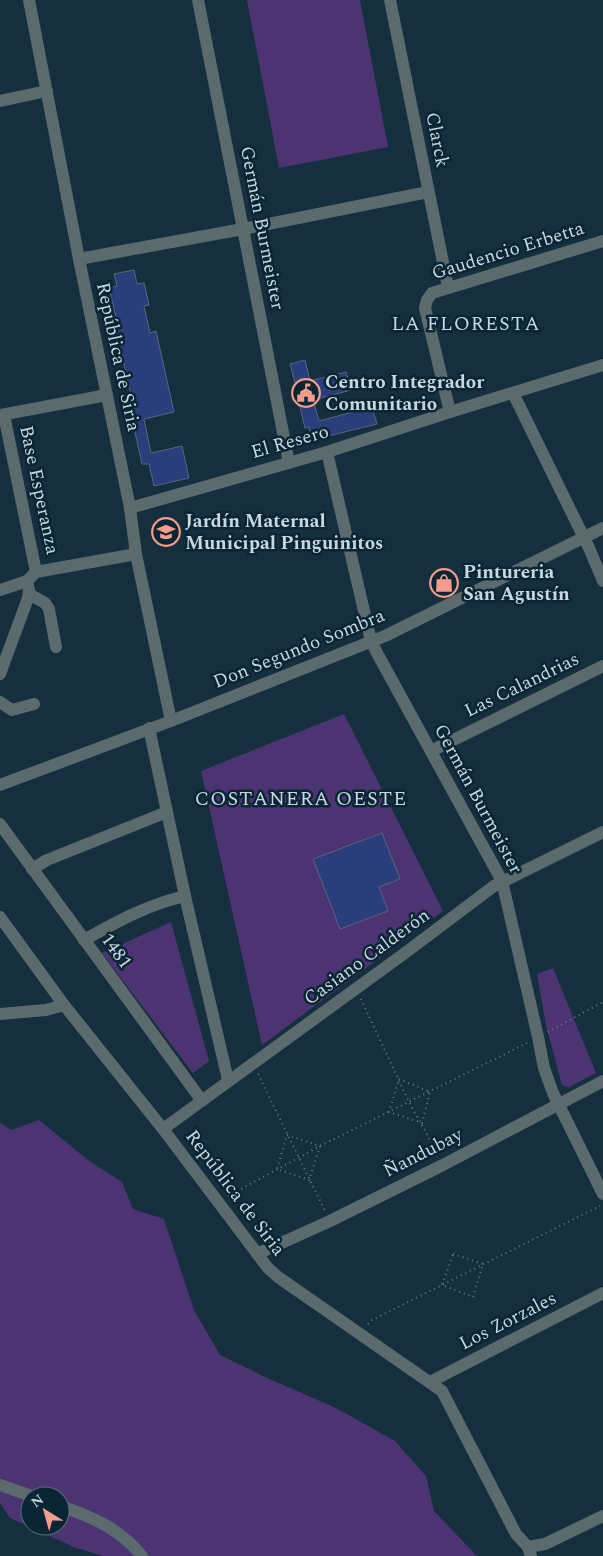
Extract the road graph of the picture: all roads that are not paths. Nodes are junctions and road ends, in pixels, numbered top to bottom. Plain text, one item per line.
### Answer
1 (29, 0) edge
2 (198, 0) edge
3 (390, 0) edge
4 (46, 91) junction
5 (0, 101) edge
6 (428, 192) junction
7 (244, 229) junction
8 (603, 241) edge
9 (78, 259) junction
10 (448, 287) junction
11 (603, 365) edge
12 (513, 393) junction
13 (107, 395) junction
14 (450, 412) junction
15 (2, 415) edge
16 (327, 452) junction
17 (289, 463) junction
18 (130, 508) junction
19 (603, 528) edge
20 (584, 538) junction
21 (136, 554) junction
22 (36, 572) junction
23 (603, 581) edge
24 (28, 588) junction
25 (0, 590) edge
26 (371, 641) junction
27 (56, 647) dead end
28 (603, 666) edge
29 (0, 674) edge
30 (0, 702) edge
31 (34, 704) dead end
32 (171, 721) junction
33 (149, 728) junction
34 (431, 751) junction
35 (0, 785) edge
36 (167, 812) junction
37 (0, 824) edge
38 (603, 832) edge
39 (32, 869) junction
40 (502, 881) junction
41 (185, 896) junction
42 (0, 917) edge
43 (84, 940) junction
44 (64, 1005) junction
45 (0, 1014) edge
46 (228, 1080) junction
47 (603, 1081) edge
48 (202, 1101) junction
49 (558, 1104) junction
50 (163, 1129) junction
51 (603, 1194) edge
52 (257, 1254) junction
53 (603, 1294) edge
54 (430, 1382) junction
55 (0, 1486) edge
56 (20, 1492) edge
57 (70, 1510) edge
58 (603, 1516) edge
59 (530, 1552) edge
60 (142, 1556) edge

1 - 4 street, República de Siria
2 - 7 street, Germán Burmeister
3 - 6 street, Clarck
4 - 5 street
4 - 9 street, República de Siria
6 - 7 street
6 - 10 street, Clarck
7 - 9 street
7 - 17 street, Germán Burmeister
8 - 10 street, Gaudencio Erbetta
9 - 13 street, República de Siria
10 - 14 street, Gaudencio Erbetta
11 - 12 street, El Resero
12 - 14 street, El Resero
12 - 20 street
13 - 15 street
13 - 18 street, República de Siria
14 - 16 street, El Resero
15 - 22 street, Base Esperanza
16 - 17 street, El Resero
16 - 26 street, Germán Burmeister
17 - 18 street, El Resero
18 - 21 street, República de Siria
19 - 20 street, Don Segundo Sombra
20 - 23 street
20 - 26 street, Don Segundo Sombra
21 - 22 street
21 - 32 street, República de Siria
22 - 24 street
24 - 25 street
24 - 27 street
24 - 29 street
26 - 32 street, Don Segundo Sombra
26 - 34 street, Germán Burmeister
28 - 34 street, Las Calandrias
30 - 31 street
32 - 33 street, Don Segundo Sombra
33 - 35 street, Don Segundo Sombra
33 - 36 street
34 - 40 street, Germán Burmeister
36 - 39 street
36 - 41 street
37 - 39 street, 1481
38 - 40 street, Casiano Calderón
39 - 43 street, 1481
40 - 46 street, Casiano Calderón
40 - 49 street, Germán Burmeister
41 - 43 street
41 - 46 street
42 - 44 street, República de Siria
43 - 48 street, 1481
44 - 45 street
44 - 50 street, República de Siria
46 - 48 street, Casiano Calderón
47 - 49 street, Ñandubay
48 - 50 street, Casiano Calderón
49 - 51 street, Germán Burmeister
49 - 52 street, Ñandubay
50 - 52 street, República de Siria
52 - 54 street, República de Siria
53 - 54 street, Los Zorzales
54 - 59 street, República de Siria
55 - 56 street
57 - 60 street
58 - 59 street

